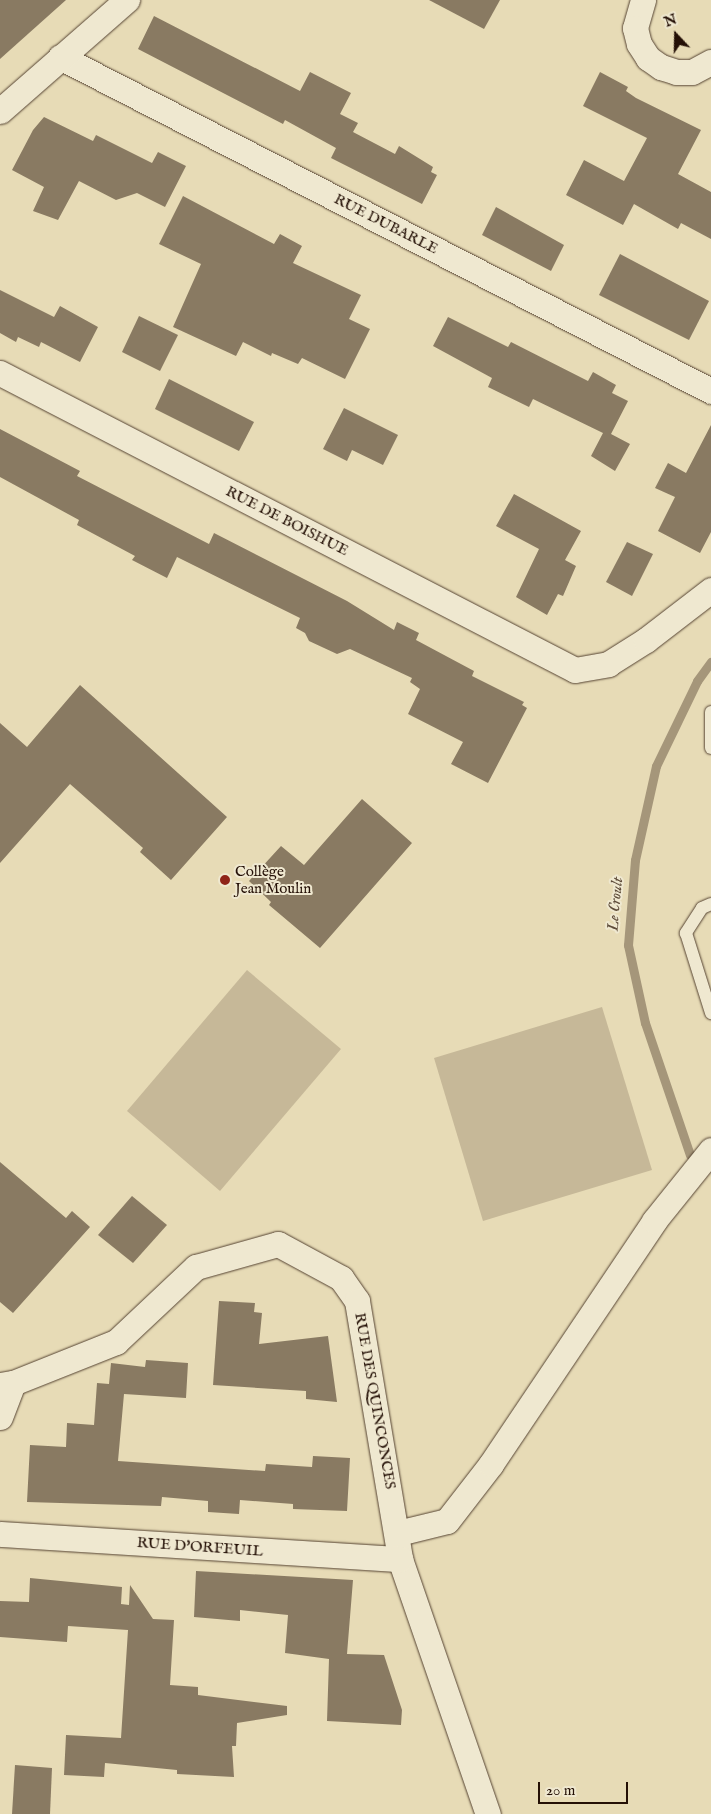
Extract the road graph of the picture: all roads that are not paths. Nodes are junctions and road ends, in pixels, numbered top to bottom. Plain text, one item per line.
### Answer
1 (127, 0) edge
2 (643, 0) edge
3 (60, 57) junction
4 (711, 62) edge
5 (0, 111) edge
6 (0, 373) edge
7 (711, 391) edge
8 (711, 590) edge
9 (711, 712) edge
10 (711, 748) edge
11 (711, 904) edge
12 (711, 1013) edge
13 (711, 1150) edge
14 (7, 1384) edge
15 (0, 1417) edge
16 (398, 1533) junction
17 (0, 1534) edge
18 (400, 1560) junction
19 (488, 1814) edge

1 - 3 street
2 - 4 street
3 - 5 street
3 - 7 street, RUE DUBARLE
6 - 8 street, RUE DE BOISHUE
9 - 10 lane
11 - 12 lane
13 - 16 street
14 - 15 street
14 - 16 street, RUE DES QUINCONCES
16 - 18 street, RUE DES QUINCONCES
17 - 18 street, RUE D'ORFEUIL
18 - 19 street, RUE DES QUINCONCES

